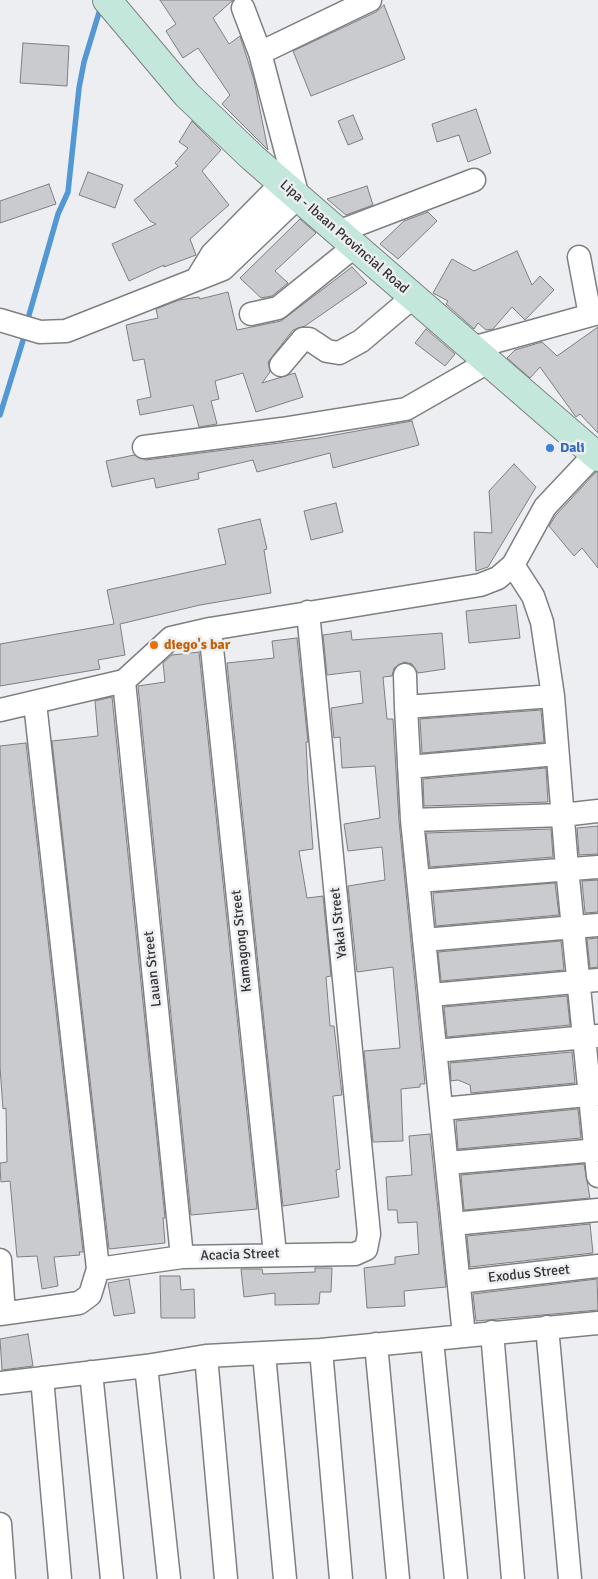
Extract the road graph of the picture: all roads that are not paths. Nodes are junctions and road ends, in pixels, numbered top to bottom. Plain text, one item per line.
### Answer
1 (370, 0) edge
2 (243, 8) dead end
3 (114, 9) edge
4 (260, 53) junction
5 (474, 180) dead end
6 (290, 190) junction
7 (347, 239) junction
8 (579, 257) dead end
9 (413, 297) junction
10 (251, 314) dead end
11 (594, 314) edge
12 (7, 322) edge
13 (480, 355) junction
14 (281, 365) dead end
15 (144, 447) dead end
16 (596, 455) edge
17 (513, 565) junction
18 (308, 612) junction
19 (210, 629) junction
20 (405, 675) dead end
21 (124, 681) junction
22 (553, 696) junction
23 (35, 703) junction
24 (406, 706) junction
25 (0, 710) edge
26 (557, 754) junction
27 (409, 767) junction
28 (598, 811) edge
29 (564, 815) junction
30 (412, 820) junction
31 (598, 867) edge
32 (567, 868) junction
33 (418, 881) junction
34 (598, 925) edge
35 (574, 928) junction
36 (424, 940) junction
37 (588, 981) edge
38 (431, 995) junction
39 (591, 1037) edge
40 (436, 1051) junction
41 (594, 1094) edge
42 (442, 1109) junction
43 (597, 1150) edge
44 (448, 1164) junction
45 (598, 1176) edge
46 (598, 1210) edge
47 (453, 1224) junction
48 (369, 1234) joint
49 (275, 1254) junction
50 (182, 1256) junction
51 (0, 1260) edge
52 (598, 1266) edge
53 (98, 1270) junction
54 (459, 1282) junction
55 (2, 1313) edge
56 (598, 1323) edge
57 (547, 1327) junction
58 (492, 1332) junction
59 (464, 1336) junction
60 (432, 1340) junction
61 (376, 1344) junction
62 (320, 1350) junction
63 (264, 1354) junction
64 (206, 1356) junction
65 (146, 1366) junction
66 (91, 1372) junction
67 (42, 1378) junction
68 (0, 1383) edge
69 (0, 1524) edge
70 (4, 1579) edge
71 (60, 1579) edge
72 (112, 1579) edge
73 (169, 1579) edge
74 (226, 1579) edge
75 (285, 1579) edge
76 (341, 1579) edge
77 (398, 1579) edge
78 (456, 1579) edge
79 (513, 1579) edge
80 (570, 1579) edge

1 - 4 street
2 - 4 street
3 - 6 main road, Lipa - Ibaan Provincial Road
4 - 6 street
5 - 7 street
6 - 7 main road, Lipa - Ibaan Provincial Road
6 - 12 street
7 - 9 main road, Lipa - Ibaan Provincial Road
7 - 10 street
8 - 11 street
9 - 13 main road, Lipa - Ibaan Provincial Road
9 - 14 street
11 - 13 street
13 - 15 street
13 - 16 main road, Lipa - Ibaan Provincial Road
16 - 17 street
17 - 18 street
17 - 22 street
18 - 19 street
18 - 48 street, Yakal Street
19 - 21 street
19 - 49 street, Kamagong Street
20 - 24 street
21 - 23 street
21 - 50 street, Lauan Street
22 - 24 street
22 - 26 street
23 - 25 street
23 - 53 street
24 - 27 street
26 - 27 street
26 - 29 street
27 - 30 street
28 - 29 street
29 - 30 street
29 - 32 street
30 - 33 street
31 - 32 street
32 - 33 street
32 - 35 street
33 - 36 street
34 - 35 street
35 - 36 street
35 - 37 street
36 - 38 street
37 - 38 street
37 - 39 street
38 - 40 street
39 - 40 street
39 - 41 street
40 - 42 street
41 - 42 street
41 - 43 street
42 - 44 street
43 - 44 street
43 - 45 street
44 - 47 street
46 - 47 street
47 - 54 street
48 - 49 street, Acacia Street
49 - 50 street, Acacia Street
50 - 53 street, Acacia Street
51 - 55 street
52 - 54 street, Exodus Street
53 - 55 street
54 - 59 street
56 - 57 street
57 - 58 street
57 - 80 street
58 - 59 street
58 - 79 street
59 - 60 street
60 - 61 street
60 - 78 street
61 - 62 street
61 - 77 street
62 - 63 street
62 - 76 street
63 - 64 street
63 - 75 street
64 - 65 street
64 - 74 street
65 - 66 street
65 - 73 street
66 - 67 street
66 - 72 street
67 - 68 street
67 - 71 street
69 - 70 street

